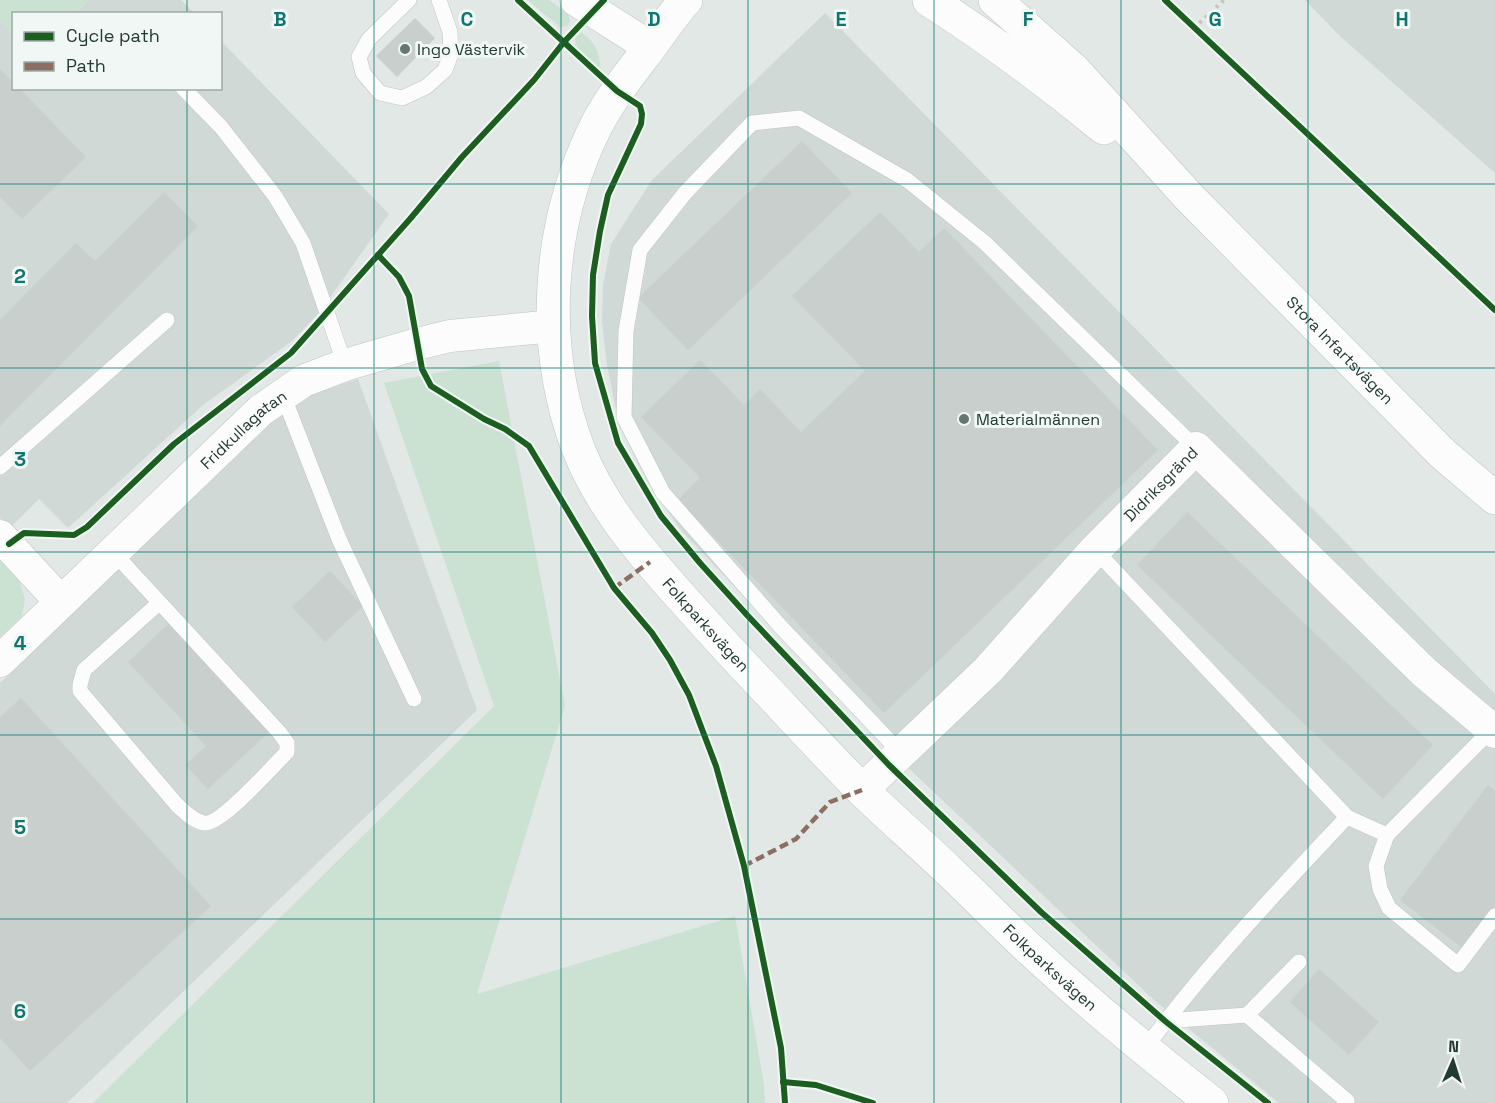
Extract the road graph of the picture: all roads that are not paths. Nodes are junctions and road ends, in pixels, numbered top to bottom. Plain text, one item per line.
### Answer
1 (409, 0) edge
2 (439, 0) edge
3 (576, 0) edge
4 (928, 0) edge
5 (995, 0) edge
6 (683, 2) edge
7 (650, 47) junction
8 (185, 90) edge
9 (1189, 197) junction
10 (167, 320) dead end
11 (554, 326) junction
12 (345, 364) junction
13 (283, 395) junction
14 (1196, 448) junction
15 (0, 466) edge
16 (1495, 498) edge
17 (0, 536) edge
18 (1095, 550) junction
19 (112, 552) junction
20 (61, 602) junction
21 (159, 603) junction
22 (0, 661) edge
23 (414, 699) dead end
24 (1493, 730) edge
25 (901, 753) junction
26 (862, 790) junction
27 (1347, 817) junction
28 (1387, 835) junction
29 (1495, 916) edge
30 (1299, 962) dead end
31 (1247, 1015) junction
32 (1165, 1021) junction
33 (1144, 1050) junction
34 (1347, 1101) dead end
35 (1212, 1103) edge

1 - 2 lane
3 - 7 street
4 - 9 main road, Stora Infartsvägen
5 - 9 main road, Stora Infartsvägen
6 - 7 main road, Folkparksvägen
7 - 11 main road, Folkparksvägen
8 - 12 lane
9 - 16 main road, Stora Infartsvägen
10 - 15 lane
11 - 12 street, Fridkullagatan
11 - 26 main road, Folkparksvägen
12 - 13 street, Fridkullagatan
13 - 19 street, Fridkullagatan
13 - 23 lane
14 - 18 street, Didriksgränd
14 - 24 street, Didriksgränd
14 - 25 lane
17 - 20 street
18 - 25 street, Didriksgränd
18 - 27 lane
19 - 20 street, Fridkullagatan
19 - 21 lane
20 - 22 street, Fridkullagatan
21 - 21 lane
24 - 28 lane
25 - 26 street, Didriksgränd
26 - 33 main road, Folkparksvägen
27 - 28 lane
27 - 32 lane
28 - 29 lane
30 - 31 lane
31 - 32 lane
31 - 34 lane
32 - 33 lane
33 - 35 main road, Folkparksvägen

